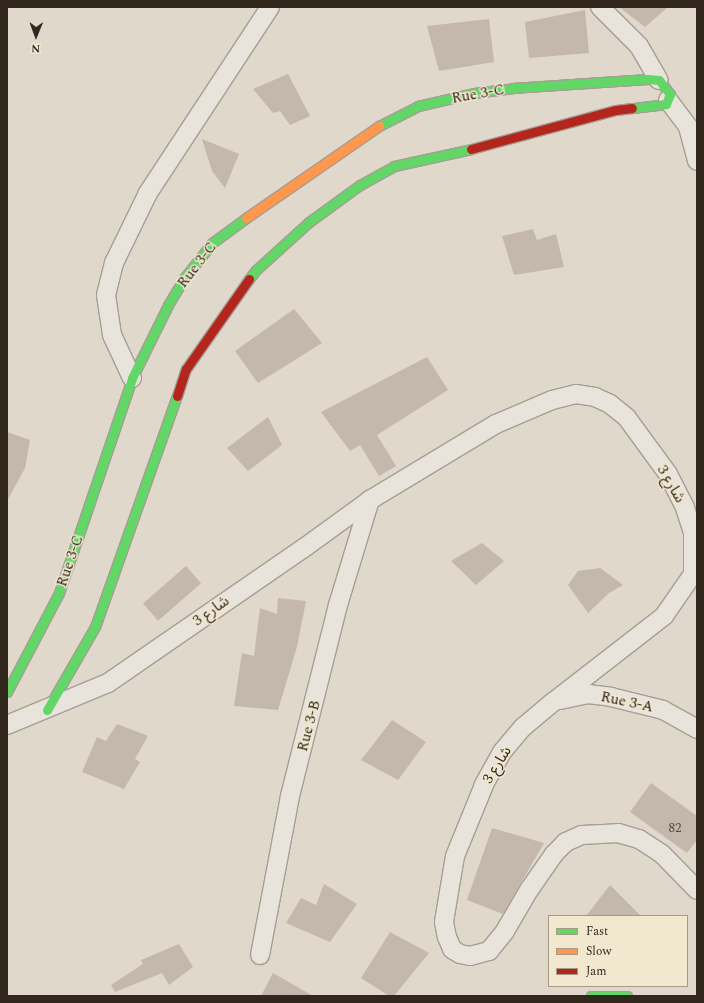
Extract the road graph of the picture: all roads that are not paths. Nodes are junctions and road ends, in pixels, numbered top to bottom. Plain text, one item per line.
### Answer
1 (270, 7) edge
2 (600, 7) edge
3 (659, 80) junction
4 (668, 100) junction
5 (697, 161) edge
6 (132, 378) junction
7 (370, 500) junction
8 (7, 692) edge
9 (553, 702) junction
10 (47, 710) junction
11 (7, 726) edge
12 (697, 729) edge
13 (697, 890) edge
14 (260, 954) dead end
15 (591, 996) edge
16 (628, 996) edge

1 - 6 street
2 - 3 street
3 - 4 street
3 - 6 street, Rue 3-C
4 - 5 street
4 - 10 street
6 - 8 street, Rue 3-C
7 - 9 street, شارع 3
7 - 10 street, شارع 3
7 - 14 street, Rue 3-B
9 - 12 street, Rue 3-A
9 - 13 street, شارع 3
10 - 11 street, شارع 3
15 - 16 street

